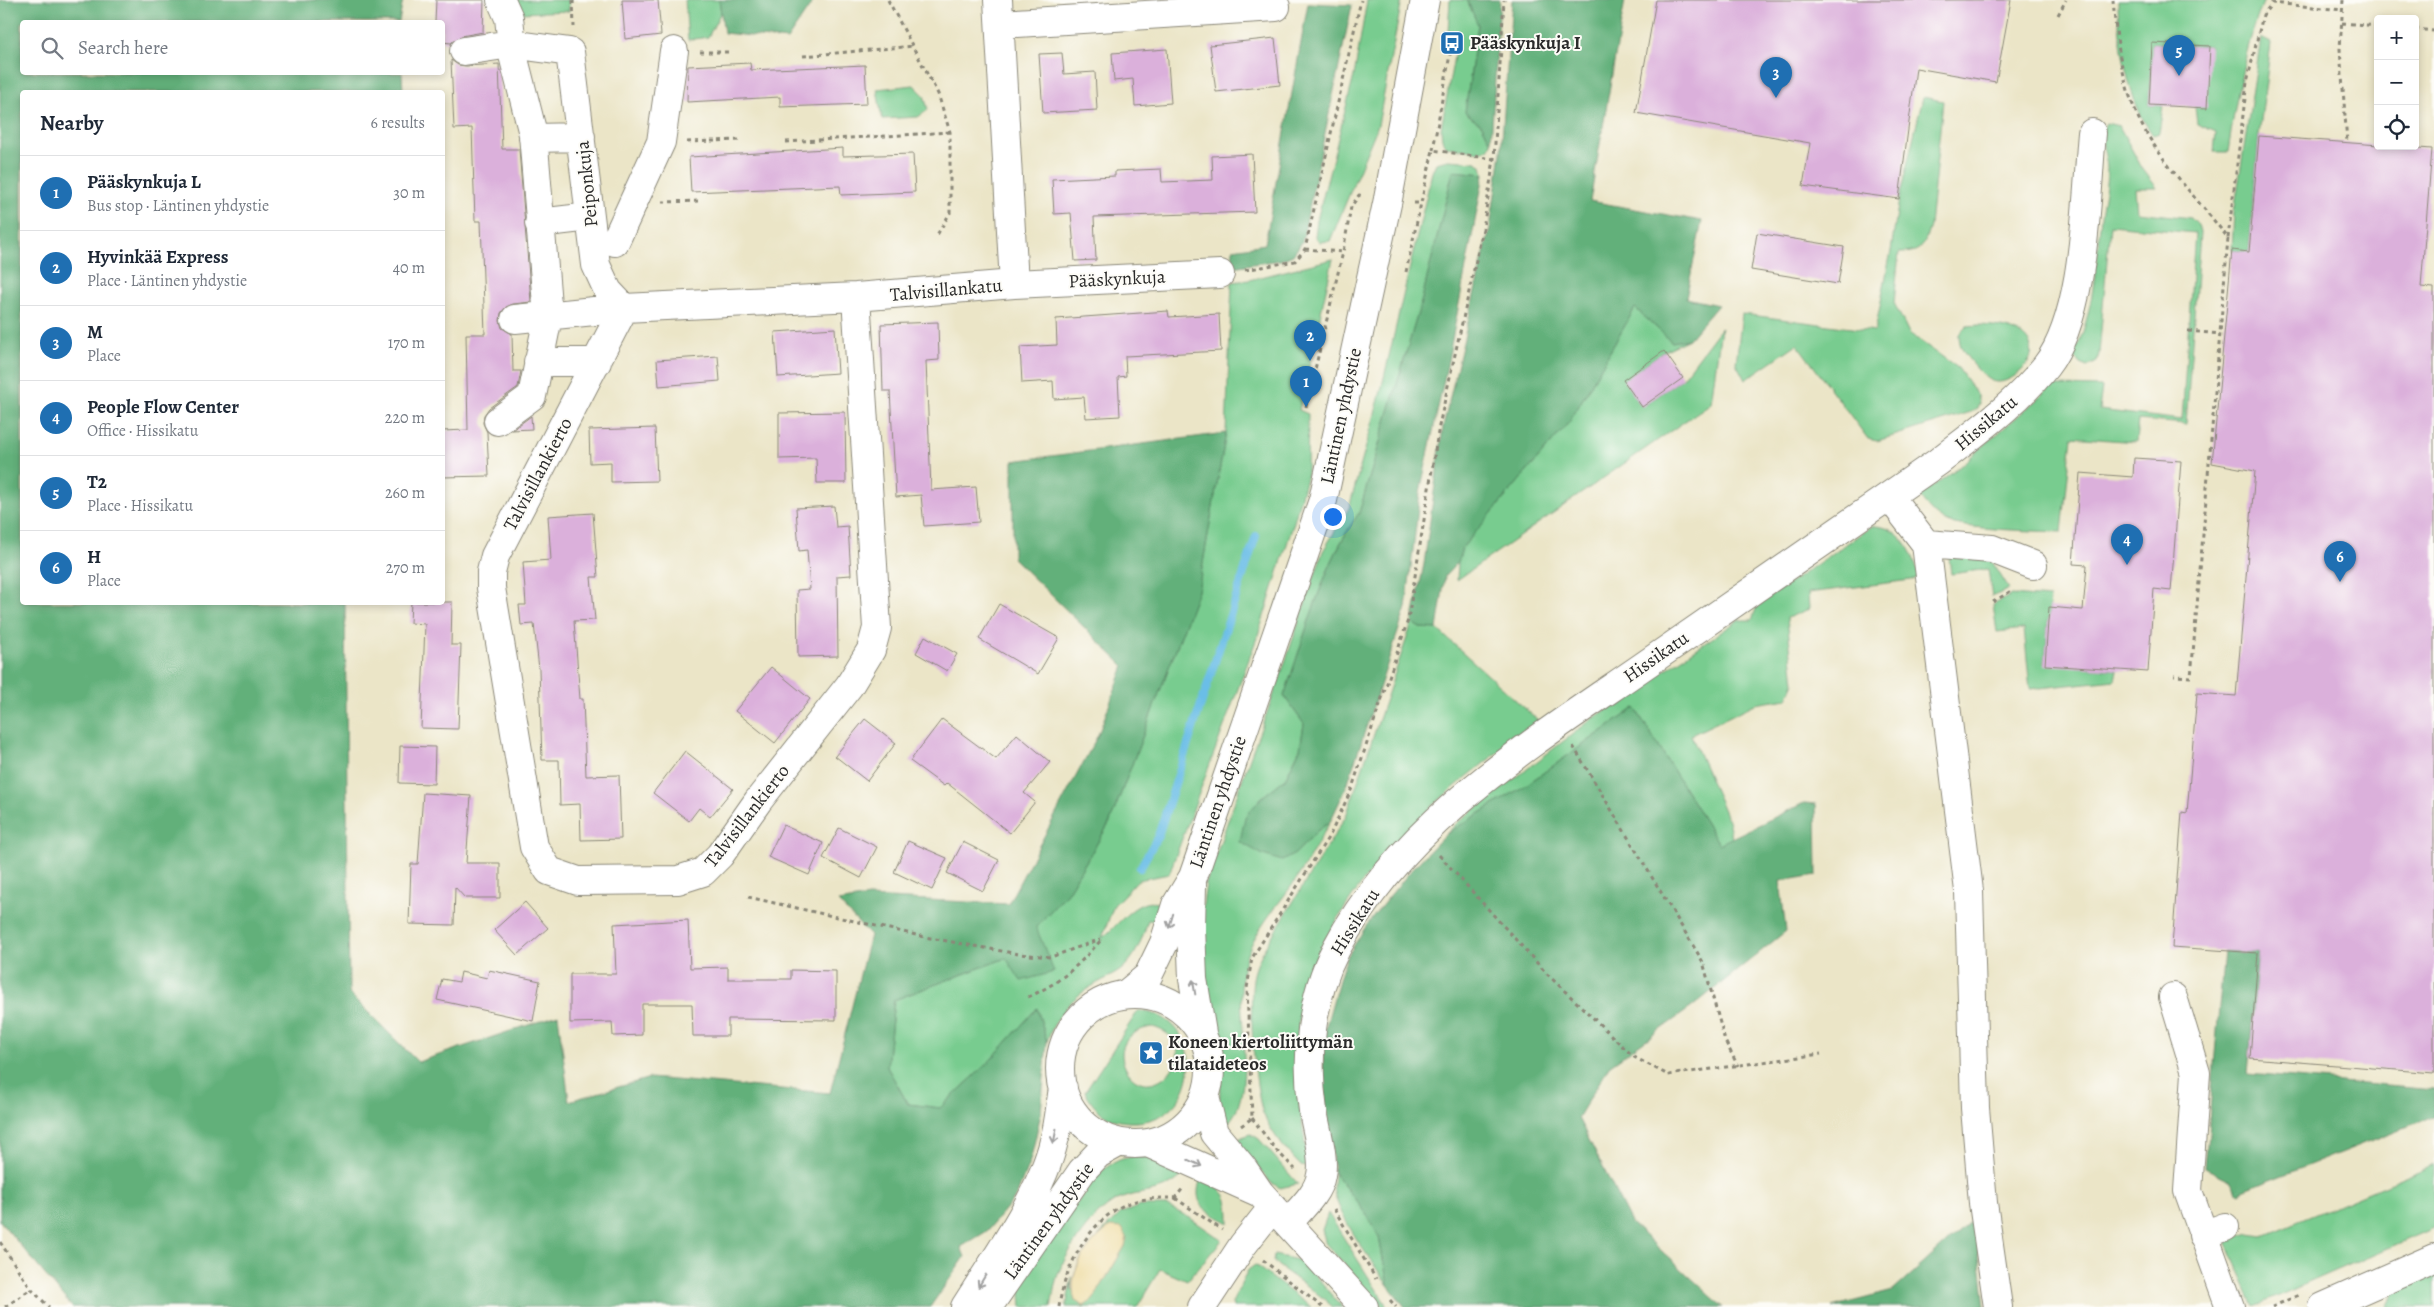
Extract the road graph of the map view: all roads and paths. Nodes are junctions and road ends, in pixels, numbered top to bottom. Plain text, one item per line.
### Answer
1 (501, 0) edge
2 (888, 0) edge
3 (1361, 0) edge
4 (1424, 0) edge
5 (1504, 0) edge
6 (2066, 0) edge
7 (2113, 0) edge
8 (2343, 0) edge
9 (1276, 7) dead end
10 (2343, 10) junction
11 (999, 12) edge
12 (2058, 15) dead end
13 (2342, 23) junction
14 (2374, 26) edge
15 (2419, 29) edge
16 (2434, 31) edge
17 (1452, 43) dead end
18 (511, 44) junction
19 (914, 46) junction
20 (464, 51) dead end
21 (674, 52) dead end
22 (803, 56) dead end
23 (950, 132) junction
24 (2092, 133) dead end
25 (581, 137) junction
26 (533, 138) junction
27 (739, 140) dead end
28 (661, 142) junction
29 (786, 142) dead end
30 (2347, 142) dead end
31 (1433, 150) dead end
32 (702, 201) dead end
33 (633, 202) junction
34 (1421, 204) dead end
35 (590, 217) junction
36 (539, 223) junction
37 (938, 235) dead end
38 (2228, 238) junction
39 (615, 242) dead end
40 (1343, 252) dead end
41 (1406, 272) dead end
42 (1220, 274) joint
43 (1014, 284) junction
44 (856, 297) junction
45 (624, 308) junction
46 (548, 317) junction
47 (514, 319) dead end
48 (2188, 331) dead end
49 (2220, 334) junction
50 (538, 362) junction
51 (597, 362) junction
52 (532, 396) junction
53 (1306, 407) dead end
54 (570, 413) junction
55 (498, 421) dead end
56 (1889, 496) junction
57 (1926, 544) junction
58 (2033, 565) dead end
59 (2011, 591) dead end
60 (1993, 602) dead end
61 (2174, 676) dead end
62 (1561, 723) junction
63 (1422, 836) junction
64 (1193, 877) junction
65 (748, 897) dead end
66 (1126, 994) junction
67 (1028, 997) dead end
68 (2174, 997) dead end
69 (1202, 1035) junction
70 (1821, 1054) dead end
71 (1738, 1066) junction
72 (1063, 1088) junction
73 (1205, 1097) junction
74 (1118, 1143) junction
75 (1150, 1144) junction
76 (1223, 1144) junction
77 (1201, 1166) junction
78 (1273, 1208) junction
79 (0, 1242) edge
80 (2434, 1258) edge
81 (31, 1289) junction
82 (2361, 1300) edge
83 (2327, 1306) edge
84 (5, 1307) edge
85 (49, 1307) edge
86 (965, 1307) edge
87 (988, 1307) edge
88 (1059, 1307) edge
89 (1202, 1307) edge
90 (1364, 1307) edge
91 (1998, 1307) edge
92 (2230, 1307) edge

1 - 18 street
2 - 19 path
3 - 42 path
4 - 64 street, Läntinen yhdystie
5 - 76 path
6 - 12 path
7 - 38 path
8 - 10 path
9 - 11 street
10 - 13 path
10 - 38 path
11 - 43 street, Talvisillankatu
13 - 14 path
13 - 30 path
15 - 16 path
17 - 31 path
18 - 20 street
18 - 25 street, Peiponkuja
18 - 26 street
19 - 22 path
19 - 23 path
21 - 28 street
23 - 29 path
23 - 37 path
24 - 56 street, Hissikatu
25 - 26 street
25 - 35 street, Peiponkuja
26 - 36 street
27 - 28 path
28 - 33 street
32 - 33 path
33 - 39 street
34 - 41 path
35 - 36 street
35 - 45 street, Peiponkuja
36 - 46 street
38 - 49 path
40 - 53 path
42 - 43 street, Pääskynkuja
43 - 44 street, Talvisillankatu
44 - 45 street, Talvisillankatu
44 - 54 street, Talvisillankierto
45 - 46 street, Talvisillankatu
45 - 51 street, Talvisillankierto
46 - 47 street, Talvisillankatu
46 - 50 street
48 - 49 path
49 - 61 path
50 - 51 street
50 - 52 street
51 - 54 street, Talvisillankierto
52 - 54 street
52 - 55 street
56 - 57 street
56 - 62 street, Hissikatu
57 - 58 street
57 - 91 street
59 - 60 path
62 - 63 street, Hissikatu
62 - 71 path
63 - 71 path
63 - 78 street, Hissikatu
64 -> 66 street, Läntinen yhdystie
69 -> 64 street, Läntinen yhdystie
65 - 67 path
66 - 69 street
66 - 72 street
68 - 92 street
69 - 73 street
70 - 71 path
72 - 74 street
72 -> 86 street, Läntinen yhdystie
73 - 75 street
73 - 76 street
74 - 75 street
74 - 87 street, Läntinen yhdystie
75 -> 77 street
76 - 78 street
77 - 78 street
77 - 88 path
78 - 89 street, Hissikatu
78 - 90 street
79 - 81 path
80 - 82 street
81 - 84 path
81 - 85 path
82 - 83 street

